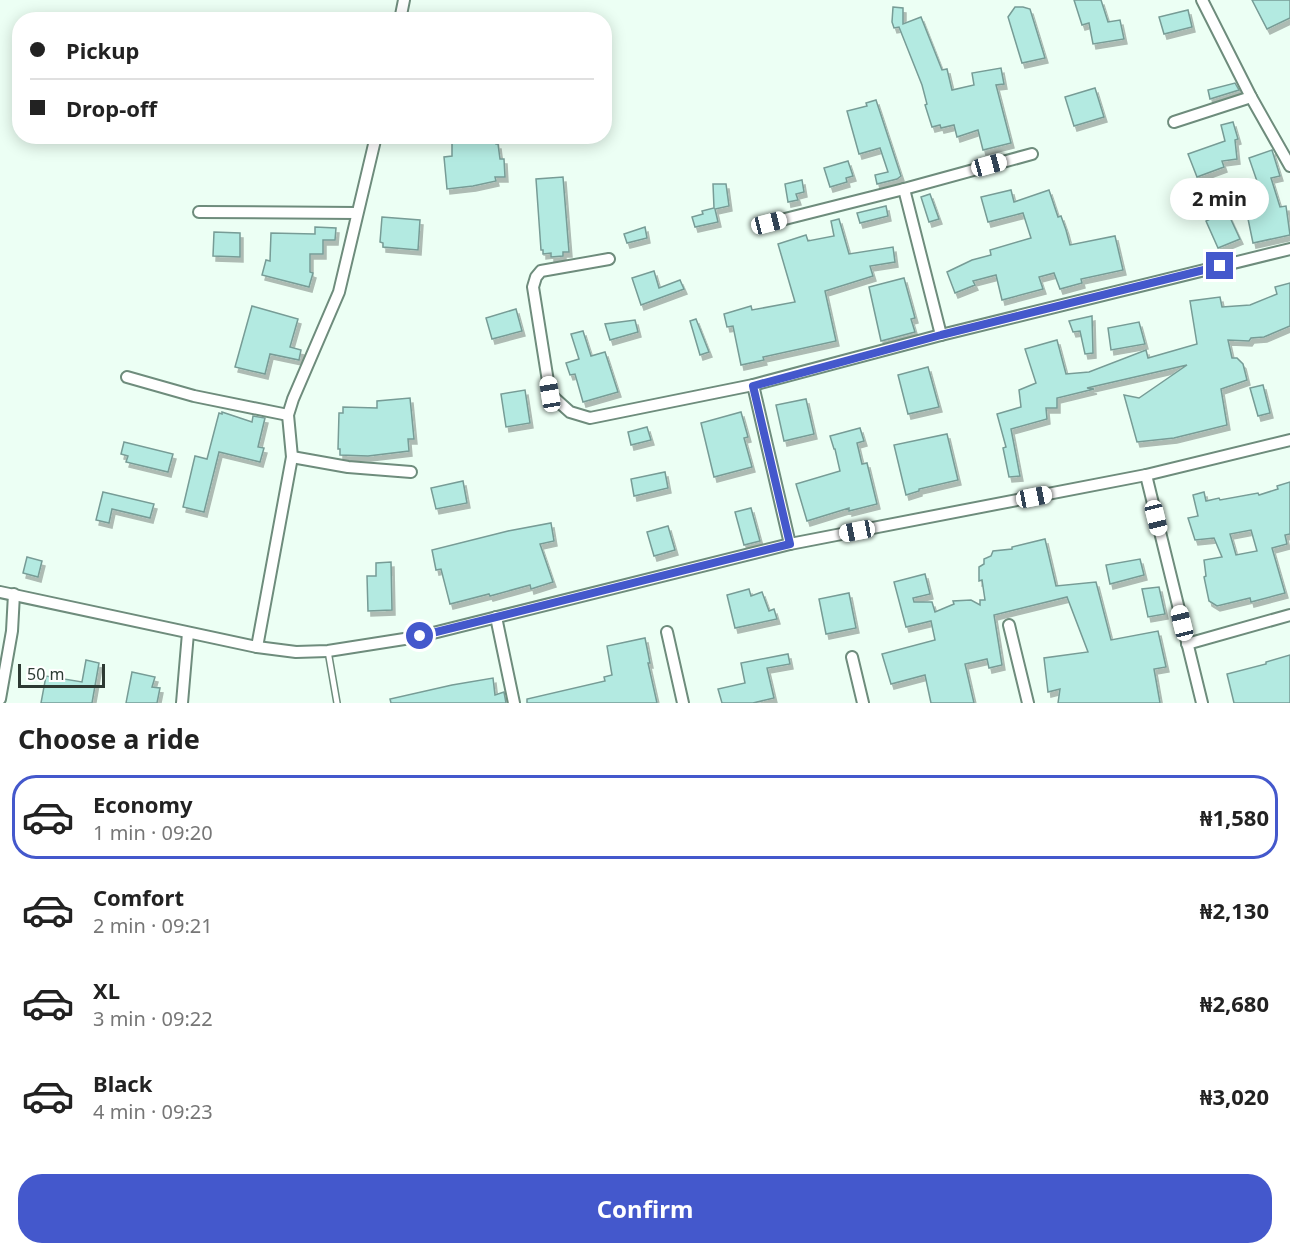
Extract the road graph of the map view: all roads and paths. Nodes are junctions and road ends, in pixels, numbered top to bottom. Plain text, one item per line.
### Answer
1 (1202, 0) edge
2 (1251, 97) junction
3 (1174, 122) dead end
4 (374, 144) edge
5 (1032, 154) dead end
6 (1290, 166) edge
7 (904, 189) junction
8 (199, 212) dead end
9 (357, 213) junction
10 (769, 223) dead end
11 (1290, 249) edge
12 (609, 260) dead end
13 (941, 335) junction
14 (127, 377) dead end
15 (753, 386) junction
16 (288, 415) junction
17 (1290, 440) edge
18 (292, 457) junction
19 (411, 472) dead end
20 (1146, 475) junction
21 (790, 544) junction
22 (0, 592) edge
23 (14, 594) junction
24 (1290, 615) edge
25 (496, 617) junction
26 (1009, 625) dead end
27 (667, 632) dead end
28 (188, 633) junction
29 (1187, 644) junction
30 (257, 646) junction
31 (328, 651) junction
32 (852, 657) dead end
33 (0, 699) edge
34 (182, 703) edge
35 (337, 703) edge
36 (514, 703) edge
37 (682, 703) edge
38 (863, 703) edge
39 (1028, 703) edge
40 (1202, 703) edge

1 - 2 street
2 - 3 street
2 - 6 street
4 - 9 street
5 - 7 street
7 - 10 street
7 - 13 street
8 - 9 street
9 - 16 street
11 - 13 street
12 - 15 street
13 - 15 street
14 - 16 street
15 - 21 street
16 - 18 street
17 - 20 street
18 - 19 street
18 - 30 street
20 - 21 street
20 - 29 street
21 - 25 street
22 - 23 street
23 - 28 street
23 - 33 street
24 - 29 street
25 - 31 street
25 - 36 street
26 - 39 street
27 - 37 street
28 - 30 street
28 - 34 street
29 - 40 street
30 - 31 street
31 - 35 lane
32 - 38 street

